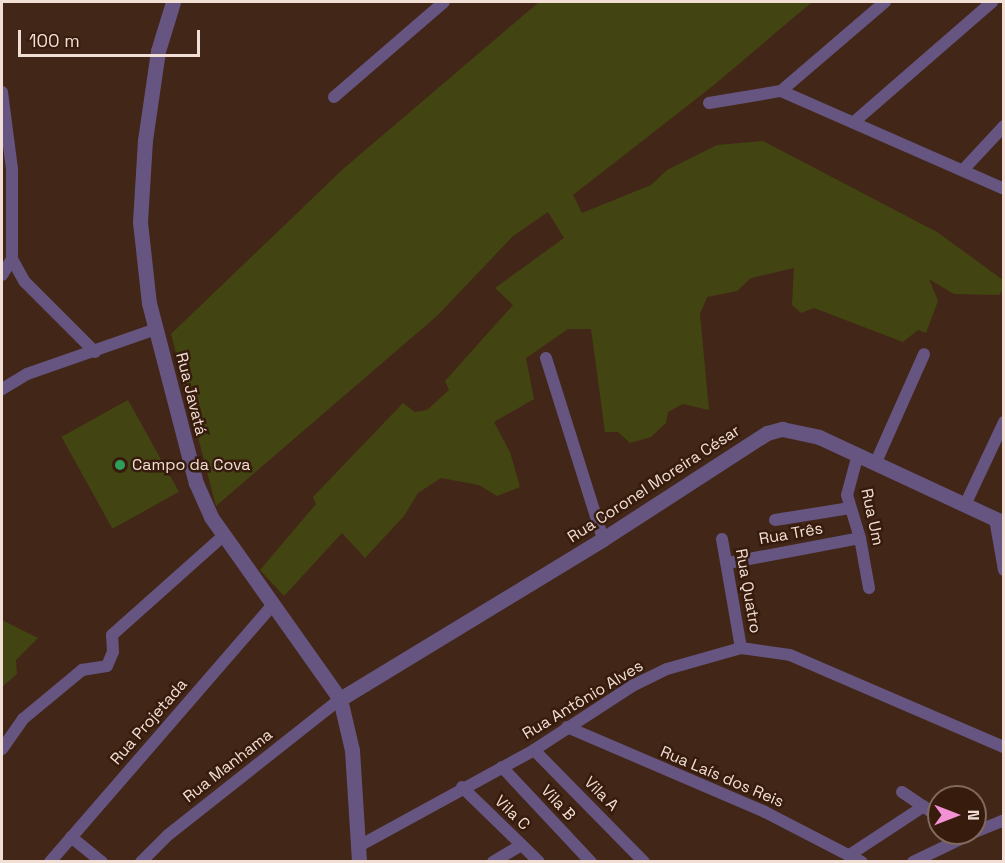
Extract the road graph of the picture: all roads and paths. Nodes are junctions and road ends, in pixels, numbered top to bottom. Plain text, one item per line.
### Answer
1 (171, 2) edge
2 (444, 2) edge
3 (885, 2) edge
4 (992, 2) edge
5 (781, 91) junction
6 (2, 92) edge
7 (334, 97) dead end
8 (709, 103) dead end
9 (854, 122) junction
10 (1004, 126) edge
11 (7, 170) edge
12 (963, 170) junction
13 (1004, 189) edge
14 (12, 259) junction
15 (2, 275) edge
16 (156, 328) junction
17 (95, 352) junction
18 (924, 354) dead end
19 (546, 358) dead end
20 (2, 389) edge
21 (1004, 422) edge
22 (858, 454) junction
23 (876, 462) junction
24 (965, 505) junction
25 (850, 508) junction
26 (775, 520) dead end
27 (999, 521) edge
28 (222, 536) junction
29 (860, 538) junction
30 (603, 539) junction
31 (722, 539) dead end
32 (728, 563) junction
33 (1004, 570) edge
34 (869, 588) dead end
35 (273, 605) junction
36 (741, 648) junction
37 (340, 699) junction
38 (567, 727) junction
39 (1004, 747) edge
40 (2, 749) edge
41 (534, 750) junction
42 (502, 767) junction
43 (462, 787) junction
44 (902, 792) dead end
45 (924, 806) junction
46 (927, 808) edge
47 (1004, 820) edge
48 (987, 827) edge
49 (71, 837) junction
50 (521, 845) junction
51 (946, 845) edge
52 (359, 846) junction
53 (838, 850) junction
54 (856, 858) edge
55 (50, 861) edge
56 (102, 861) edge
57 (141, 861) edge
58 (359, 861) edge
59 (493, 861) edge
60 (539, 861) edge
61 (591, 861) edge
62 (644, 861) edge
63 (829, 861) edge
64 (913, 861) edge

1 - 16 street, Rua Javatá
2 - 7 street
3 - 5 street
4 - 9 street
5 - 8 street
5 - 9 street
6 - 11 street
9 - 12 street
10 - 12 street
11 - 14 street
12 - 13 street
14 - 15 street
14 - 17 street
16 - 17 street
16 - 28 street, Rua Javatá
17 - 20 street
18 - 23 street
19 - 30 street
21 - 24 street
22 - 23 street, Rua Coronel Moreira César
22 - 25 street, Rua Um
22 - 30 street, Rua Coronel Moreira César
23 - 24 street, Rua Coronel Moreira César
24 - 27 street, Rua Coronel Moreira César
25 - 26 street
25 - 29 street, Rua Um
27 - 33 street
28 - 35 street, Rua Javatá
28 - 40 street
29 - 32 street, Rua Três
29 - 34 street, Rua Um
30 - 37 street, Rua Coronel Moreira César
31 - 32 street, Rua Quatro
32 - 36 street, Rua Quatro
35 - 37 street, Rua Javatá
35 - 49 street, Rua Projetada
36 - 38 street, Rua Antônio Alves
36 - 39 street, Rua Antônio Alves
37 - 52 street, Rua Javatá
37 - 57 street, Rua Manhama
38 - 41 street, Rua Antônio Alves
38 - 53 street, Rua Laís dos Reis
41 - 42 street, Rua Antônio Alves
41 - 62 street, Vila A
42 - 43 street, Rua Antônio Alves
42 - 61 street, Vila B
43 - 50 street, Vila C
43 - 52 street, Rua Antônio Alves
44 - 45 street
45 - 46 street
45 - 54 street
47 - 48 street
49 - 55 street, Rua Projetada
49 - 56 street
50 - 59 street
50 - 60 street, Vila C
51 - 64 street
52 - 58 street, Rua Javatá
53 - 54 street, Rua Laís dos Reis
53 - 63 street

